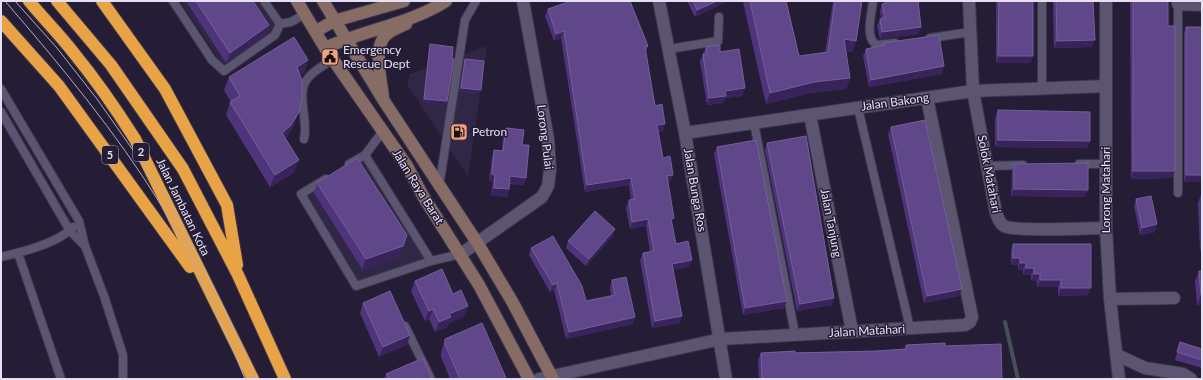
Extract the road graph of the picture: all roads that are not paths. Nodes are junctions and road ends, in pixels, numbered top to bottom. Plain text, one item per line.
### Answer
1 (23, 1) edge
2 (29, 1) edge
3 (57, 1) edge
4 (102, 1) edge
5 (173, 1) edge
6 (264, 1) edge
7 (297, 1) edge
8 (323, 1) edge
9 (404, 1) edge
10 (446, 1) edge
11 (476, 1) edge
12 (523, 1) edge
13 (659, 1) edge
14 (873, 1) edge
15 (969, 1) edge
16 (1042, 1) edge
17 (1106, 1) edge
18 (1178, 3) edge
19 (1202, 5) edge
20 (431, 10) junction
21 (305, 14) junction
22 (719, 17) dead end
23 (334, 21) junction
24 (2, 22) edge
25 (47, 23) junction
26 (280, 24) junction
27 (316, 31) junction
28 (971, 32) junction
29 (346, 38) junction
30 (924, 38) edge
31 (900, 42) edge
32 (325, 48) junction
33 (669, 49) junction
34 (333, 59) junction
35 (1106, 86) junction
36 (1042, 88) junction
37 (1, 89) edge
38 (973, 91) junction
39 (927, 98) junction
40 (384, 101) junction
41 (858, 108) junction
42 (1, 112) edge
43 (810, 115) junction
44 (754, 123) junction
45 (383, 131) junction
46 (685, 133) junction
47 (304, 139) dead end
48 (365, 155) junction
49 (1106, 164) junction
50 (1035, 165) edge
51 (1067, 165) edge
52 (987, 166) junction
53 (439, 187) junction
54 (1178, 193) dead end
55 (79, 220) junction
56 (1106, 228) junction
57 (70, 231) junction
58 (478, 244) junction
59 (84, 246) junction
60 (18, 253) junction
61 (461, 254) junction
62 (1, 257) edge
63 (431, 261) junction
64 (238, 274) junction
65 (211, 295) junction
66 (1110, 298) junction
67 (1174, 298) dead end
68 (400, 315) edge
69 (910, 328) junction
70 (852, 331) junction
71 (794, 334) junction
72 (721, 340) junction
73 (1117, 355) junction
74 (553, 377) edge
75 (61, 379) edge
76 (123, 379) edge
77 (253, 379) edge
78 (285, 379) edge
79 (432, 379) edge
80 (529, 379) edge
81 (539, 379) edge
82 (726, 379) edge
83 (1119, 379) edge
84 (1191, 379) edge

1 - 25 highway
2 - 25 highway, Jalan Jambatan Kota / 2
3 - 64 highway, 2
4 - 64 highway
5 - 26 lane
6 - 26 lane
7 - 21 main road, Jalan Raya Barat
8 - 23 main road, Jalan Raya Barat
9 - 23 main road
10 - 20 main road
11 - 53 lane
12 - 58 street, Lorong Pulai
13 - 33 street, Jalan Bunga Ros
14 - 31 lane
15 - 28 street, Solok Matahari
16 - 36 lane
17 - 35 street, Lorong Matahari
18 - 19 street
18 - 54 lane
20 - 29 main road
20 - 40 main road
21 - 26 lane
21 - 27 main road, Jalan Raya Barat
22 - 33 lane
23 - 27 main road
23 - 29 main road, Jalan Raya Barat
24 - 65 highway, 5
25 - 65 highway, Jalan Jambatan Kota / 2
27 - 32 main road, Jalan Raya Barat
28 - 30 lane
28 - 38 street, Solok Matahari
29 - 32 main road
29 - 40 main road, Jalan Raya Barat
32 - 34 main road, Jalan Raya Barat
33 - 46 street, Jalan Bunga Ros
34 - 45 main road, Jalan Raya Barat
34 - 47 lane
35 - 36 street, Jalan Bakong
35 - 49 street, Lorong Matahari
36 - 38 street, Jalan Bakong
37 - 55 lane
38 - 39 street, Jalan Bakong
38 - 52 street, Solok Matahari
39 - 41 street, Jalan Bakong
39 - 69 street, Jalan Matahari
40 - 53 main road, Jalan Raya Barat
41 - 43 street, Jalan Bakong
41 - 69 lane
42 - 57 lane
43 - 44 street, Jalan Bakong
43 - 70 street, Jalan Tanjung
44 - 46 street, Jalan Bakong
44 - 71 lane
45 - 48 lane
45 - 61 main road, Jalan Raya Barat
46 - 72 street, Jalan Bunga Ros
48 - 63 lane
48 - 63 lane
49 - 51 lane
49 - 56 street, Lorong Matahari
50 - 52 lane
52 - 56 street, Solok Matahari
53 - 58 main road, Jalan Raya Barat
55 - 57 lane
55 - 59 lane
56 - 66 street, Lorong Matahari
57 - 59 lane
57 - 60 lane
58 - 61 street, Lorong Pulai
58 - 74 main road, Jalan Raya Barat
59 - 76 lane
60 - 62 lane
60 - 75 lane
61 - 63 lane
61 - 80 main road, Jalan Raya Barat
64 - 78 highway, 2
65 - 77 highway, Jalan Jambatan Kota / 2
66 - 67 street
66 - 73 street, Lorong Matahari
68 - 79 lane
69 - 70 street, Jalan Matahari
70 - 71 street, Jalan Matahari
71 - 72 street, Jalan Matahari
72 - 74 street, Jalan Matahari
72 - 82 street, Jalan Bunga Ros
73 - 83 street, Lorong Matahari
73 - 84 street
74 - 81 street, Jalan Matahari

